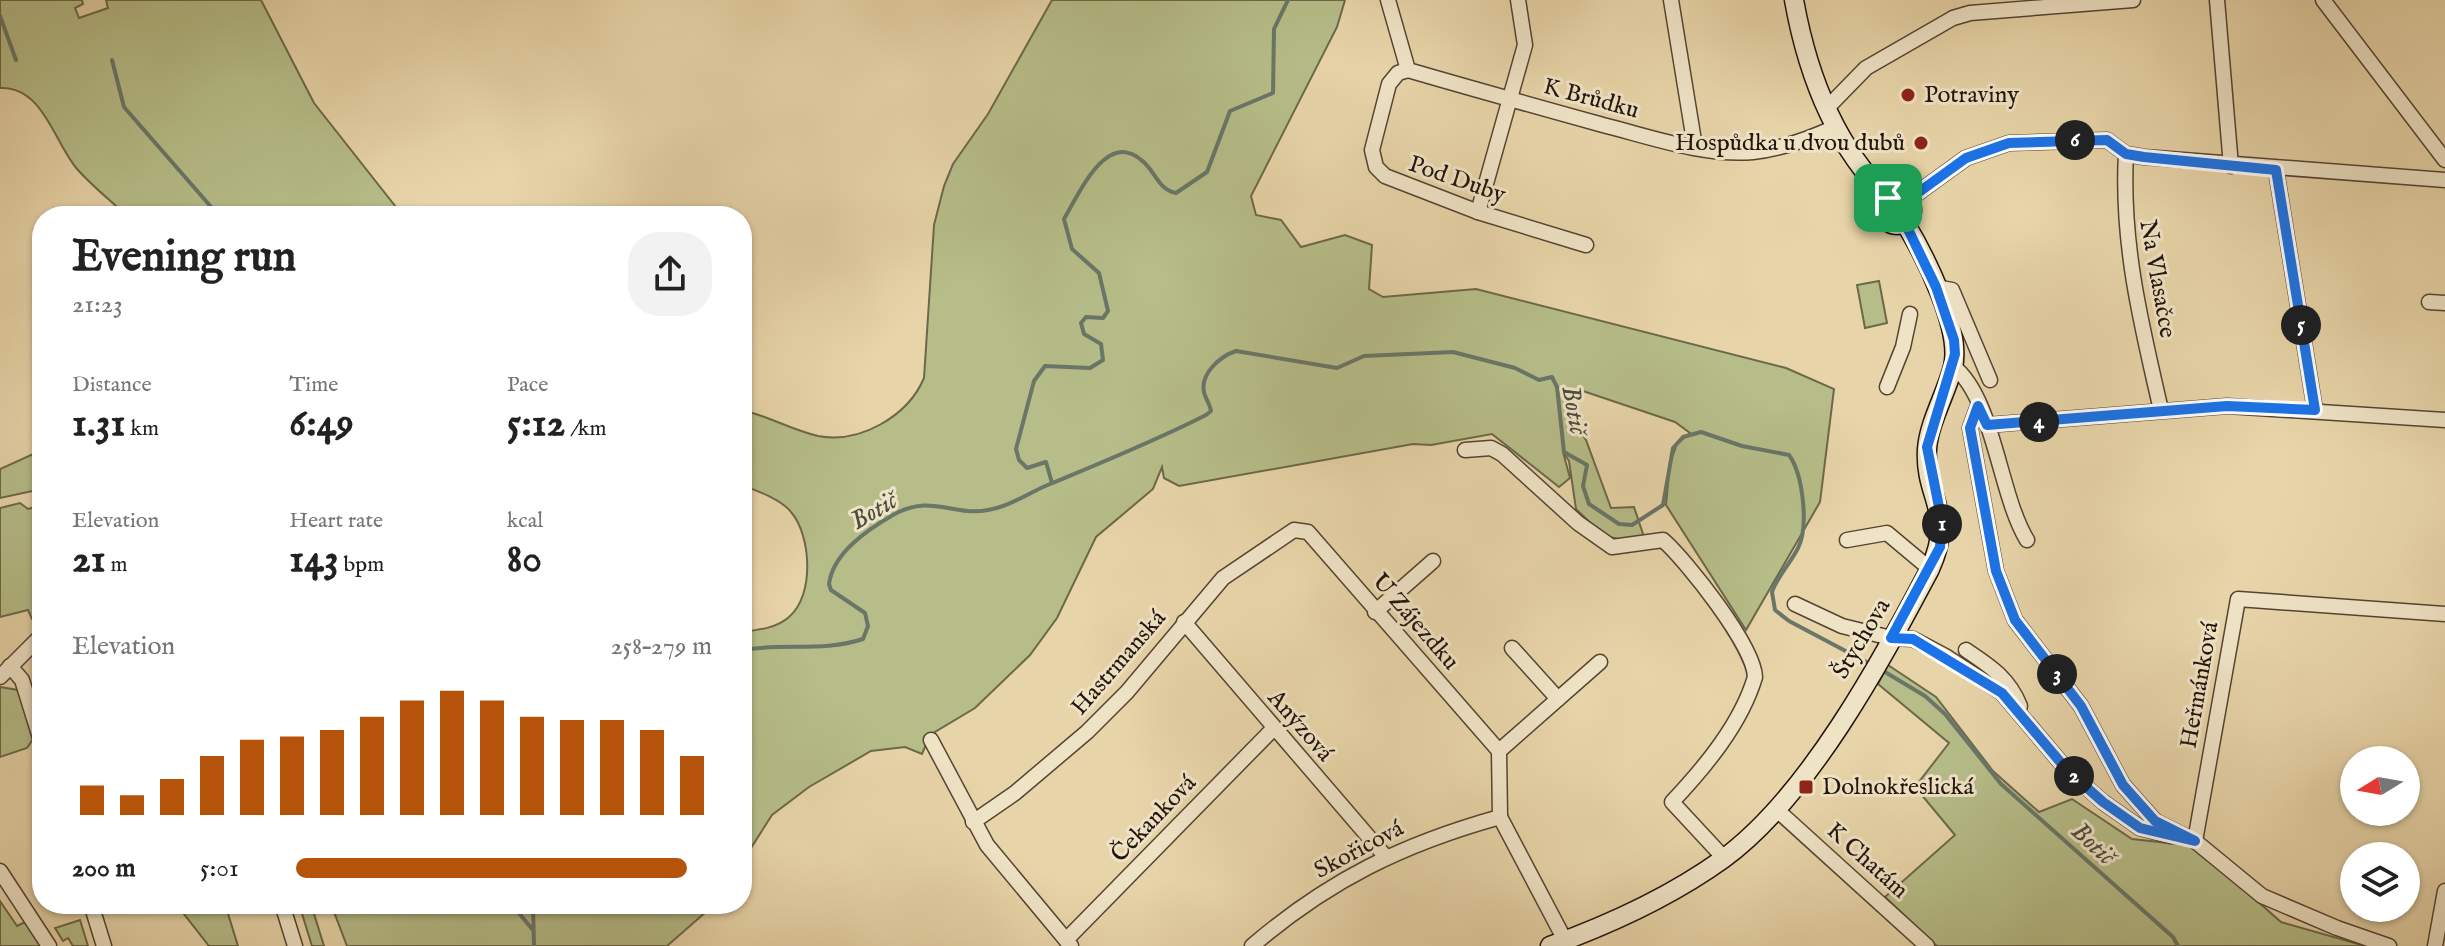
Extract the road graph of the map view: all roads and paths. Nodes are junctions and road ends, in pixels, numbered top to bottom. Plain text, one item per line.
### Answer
1 (1388, 0) edge
2 (1518, 0) edge
3 (1671, 0) edge
4 (1794, 0) edge
5 (2133, 0) edge
6 (2217, 0) edge
7 (2323, 0) edge
8 (1970, 7) edge
9 (1408, 70) junction
10 (1511, 100) junction
11 (1827, 108) junction
12 (1835, 127) junction
13 (1695, 147) junction
14 (2126, 154) junction
15 (2445, 160) edge
16 (2231, 166) junction
17 (2276, 170) junction
18 (2445, 180) edge
19 (1888, 198) junction
20 (1908, 200) junction
21 (1478, 212) junction
22 (1905, 223) junction
23 (1586, 245) dead end
24 (1936, 287) junction
25 (2429, 302) dead end
26 (2445, 303) edge
27 (1910, 314) dead end
28 (1953, 366) junction
29 (1990, 380) dead end
30 (1887, 387) dead end
31 (1978, 406) junction
32 (2161, 410) junction
33 (2315, 410) junction
34 (2445, 420) edge
35 (1987, 425) junction
36 (1465, 450) dead end
37 (1294, 530) joint
38 (1847, 540) dead end
39 (2027, 540) dead end
40 (1433, 561) dead end
41 (1930, 569) junction
42 (1795, 604) dead end
43 (1375, 612) junction
44 (2445, 614) edge
45 (1184, 622) junction
46 (1888, 642) junction
47 (32, 645) edge
48 (1512, 648) dead end
49 (1966, 650) dead end
50 (1600, 662) dead end
51 (5, 672) edge
52 (1558, 699) junction
53 (32, 712) edge
54 (2022, 718) junction
55 (1273, 729) junction
56 (931, 740) dead end
57 (1499, 751) junction
58 (1777, 810) junction
59 (1500, 817) junction
60 (973, 822) junction
61 (2195, 841) junction
62 (1385, 856) junction
63 (1724, 858) junction
64 (0, 871) edge
65 (2445, 891) edge
66 (94, 914) edge
67 (285, 914) edge
68 (1069, 943) edge
69 (1561, 944) edge
70 (49, 946) edge
71 (104, 946) edge
72 (295, 946) edge
73 (1252, 946) edge
74 (1927, 946) edge
75 (2389, 946) edge
76 (2435, 946) edge

1 - 9 street
2 - 10 street
3 - 13 street
4 - 11 street, Štychova
5 - 8 street
6 - 16 street
7 - 15 street
8 - 11 street
9 - 10 street, K Brůdku
9 - 21 street, Pod Duby
10 - 13 street, K Brůdku
10 - 21 street
11 - 12 street, Štychova
12 - 13 street, K Brůdku
12 - 19 street, Štychova
14 - 16 street
14 - 20 street
14 - 32 street, Na Vlasačce
16 - 17 street
17 - 18 street
17 - 33 street
19 - 20 street
19 - 22 street, Štychova
20 - 22 street
21 - 23 street, Pod Duby
22 - 24 street, Štychova
24 - 28 street, Štychova
24 - 29 street
25 - 26 street
27 - 30 street
28 - 31 street
28 - 41 street, Štychova
31 - 35 street
31 - 61 street
32 - 33 street
32 - 35 street
33 - 34 street
35 - 39 street
36 - 63 street
37 - 43 street, U Zájezdku
37 - 45 street, Hastrmanská
38 - 41 street
40 - 43 street
41 - 46 street, Štychova
42 - 46 street
43 - 57 street, U Zájezdku
44 - 61 street, Heřmánková
45 - 55 street, Anýzová
45 - 60 street, Hastrmanská
46 - 54 street
46 - 58 street, Štychova
47 - 51 street
48 - 52 street
49 - 54 street
50 - 52 street
51 - 53 street
52 - 57 street
54 - 61 street
55 - 62 street, Anýzová
55 - 68 street, Čekanková
56 - 60 street
57 - 59 street
58 - 63 street, Štychova
58 - 74 street, K Chatám
59 - 62 street, Skořicová
59 - 69 street
60 - 68 street
61 - 75 street
62 - 73 street, Skořicová
63 - 69 street, Štychova
64 - 70 street
65 - 76 street
66 - 71 street
67 - 72 street

